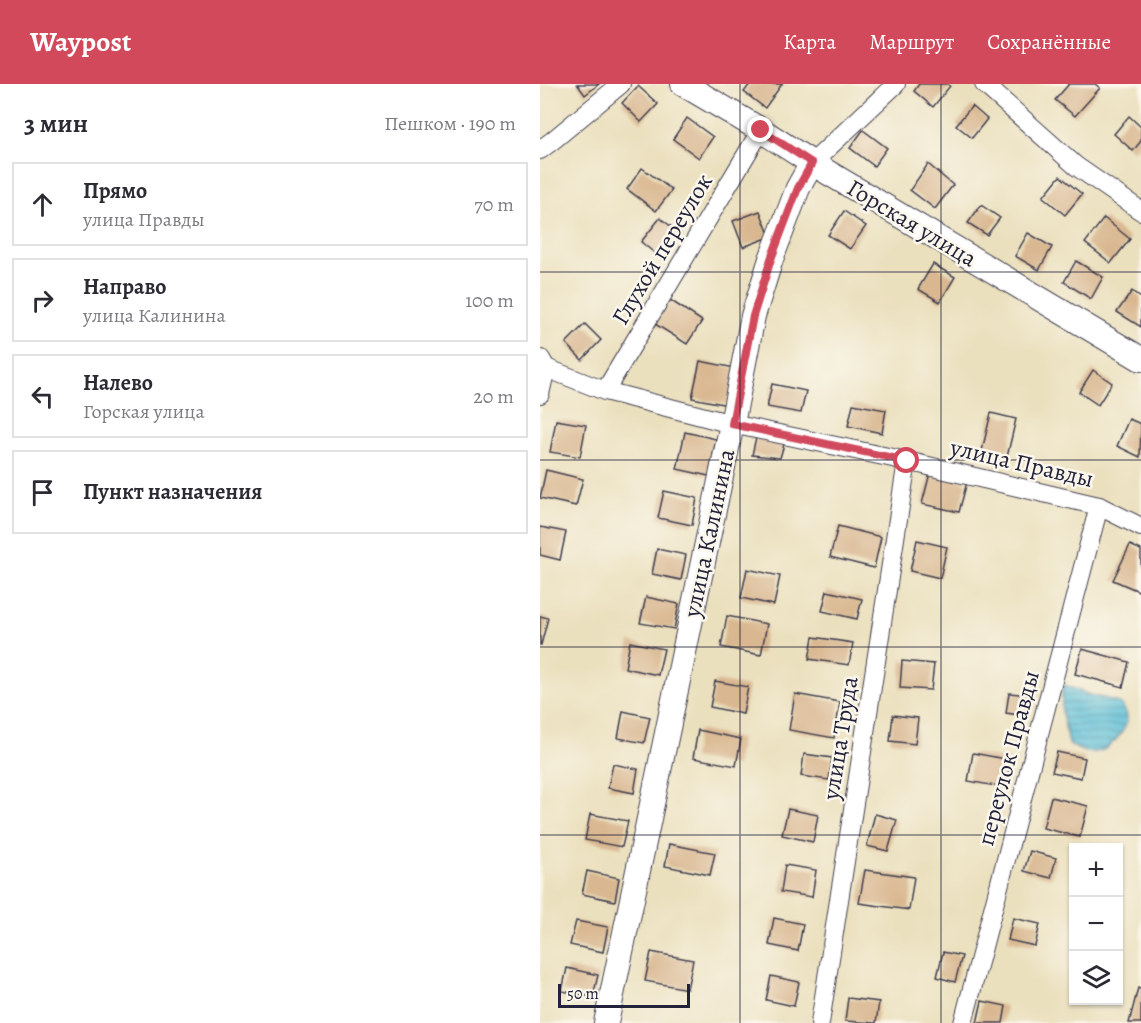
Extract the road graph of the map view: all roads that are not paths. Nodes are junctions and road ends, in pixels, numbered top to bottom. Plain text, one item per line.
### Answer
1 (621, 84) edge
2 (683, 84) edge
3 (896, 84) edge
4 (984, 84) edge
5 (761, 130) junction
6 (540, 150) edge
7 (812, 163) junction
8 (1141, 211) edge
9 (1141, 359) edge
10 (542, 364) edge
11 (605, 392) junction
12 (540, 394) edge
13 (732, 424) junction
14 (907, 461) junction
15 (1099, 506) junction
16 (1141, 527) edge
17 (606, 1023) edge
18 (820, 1023) edge
19 (963, 1023) edge

1 - 6 street
2 - 5 main road, Горская улица
3 - 7 street, улица Калинина
4 - 8 street
5 - 7 main road, Горская улица
5 - 11 street, Глухой переулок
7 - 9 main road, Горская улица
7 - 13 main road, улица Калинина
10 - 11 street, улица Правды
10 - 12 street
11 - 13 street, улица Правды
13 - 14 street, улица Правды
13 - 17 main road, улица Калинина
14 - 15 street, улица Правды
14 - 18 street, улица Труда
15 - 16 street, улица Правды
15 - 19 street, переулок Правды

